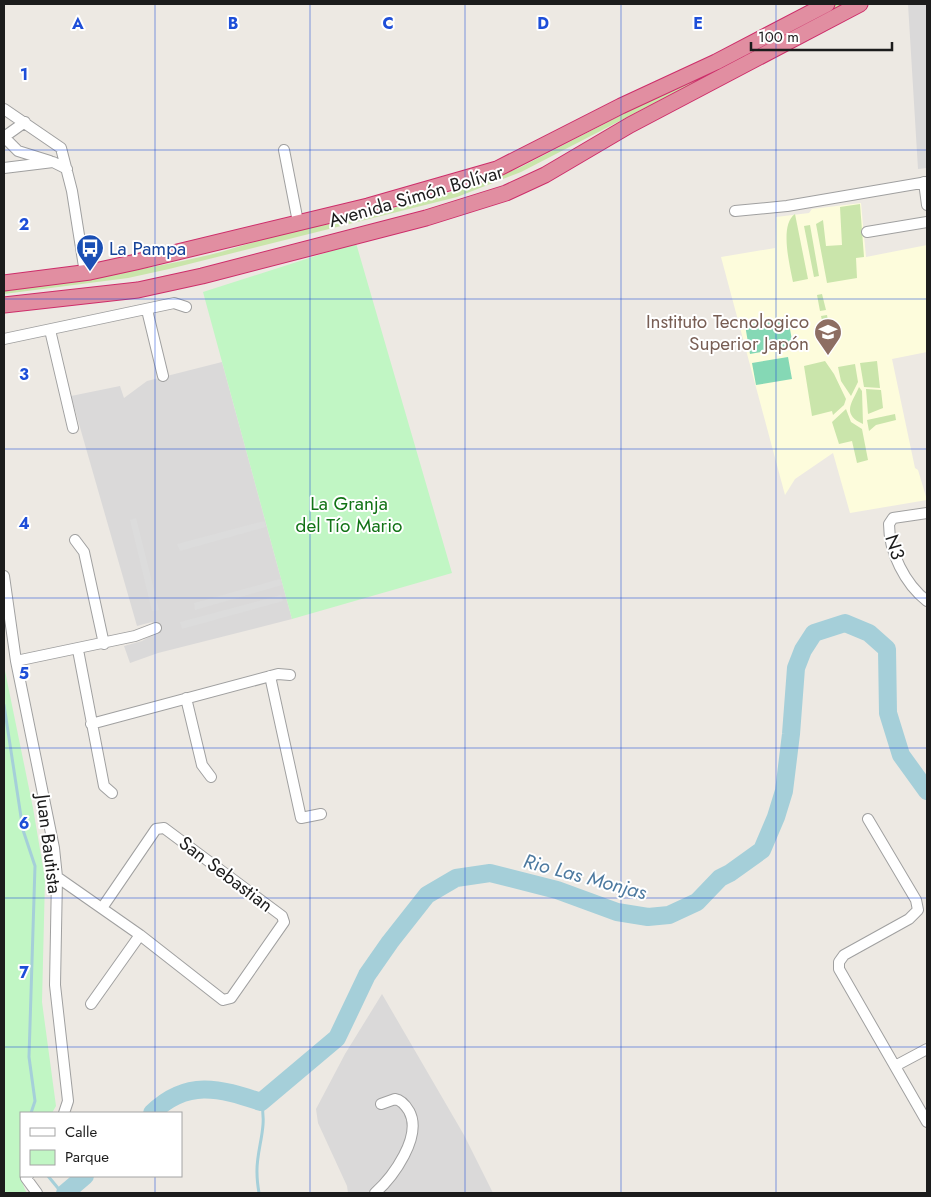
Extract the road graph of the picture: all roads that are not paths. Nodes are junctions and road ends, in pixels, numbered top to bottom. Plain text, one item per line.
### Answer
1 (827, 4) edge
2 (860, 4) edge
3 (4, 109) edge
4 (25, 122) junction
5 (4, 137) edge
6 (284, 150) dead end
7 (53, 162) junction
8 (4, 168) edge
9 (67, 169) junction
10 (925, 182) edge
11 (927, 205) edge
12 (735, 211) dead end
13 (298, 222) junction
14 (927, 222) edge
15 (867, 232) dead end
16 (85, 273) junction
17 (4, 283) edge
18 (4, 305) edge
19 (186, 306) dead end
20 (147, 310) junction
21 (50, 330) junction
22 (4, 339) edge
23 (163, 376) dead end
24 (73, 428) dead end
25 (927, 513) edge
26 (76, 540) dead end
27 (4, 576) edge
28 (927, 601) edge
29 (156, 628) dead end
30 (104, 644) junction
31 (78, 650) junction
32 (16, 661) junction
33 (290, 675) dead end
34 (270, 676) junction
35 (186, 698) junction
36 (91, 724) junction
37 (211, 777) dead end
38 (112, 794) dead end
39 (321, 814) dead end
40 (868, 819) dead end
41 (57, 877) junction
42 (102, 908) junction
43 (140, 935) junction
44 (91, 1004) dead end
45 (927, 1049) edge
46 (897, 1065) junction
47 (382, 1104) dead end
48 (64, 1112) edge
49 (927, 1122) edge
50 (29, 1179) edge
51 (37, 1193) edge
52 (374, 1193) edge

1 - 13 highway, Avenida Simón Bolívar
2 - 18 highway, Avenida Simón Bolívar
3 - 4 street
4 - 5 street
4 - 9 street
5 - 7 street
6 - 13 street
7 - 8 street
7 - 9 street
9 - 16 street
10 - 11 street
10 - 12 street
13 - 16 highway, Avenida Simón Bolívar
14 - 15 street
16 - 17 highway, Avenida Simón Bolívar
19 - 20 street
20 - 21 street
20 - 23 street
21 - 22 street
21 - 24 street
25 - 28 street, N3
26 - 30 street
27 - 32 street, Juan Bautista
29 - 30 street
30 - 31 street
31 - 32 street
31 - 36 street
32 - 41 street, Juan Bautista
33 - 34 street
34 - 35 street
34 - 39 street
35 - 36 street
35 - 37 street
36 - 38 street
40 - 46 street
41 - 42 street, San Sebastian
41 - 48 street, Juan Bautista
42 - 43 street, San Sebastian
42 - 43 street, San Sebastian
43 - 44 street
45 - 46 street
46 - 49 street
47 - 52 street
50 - 51 street

